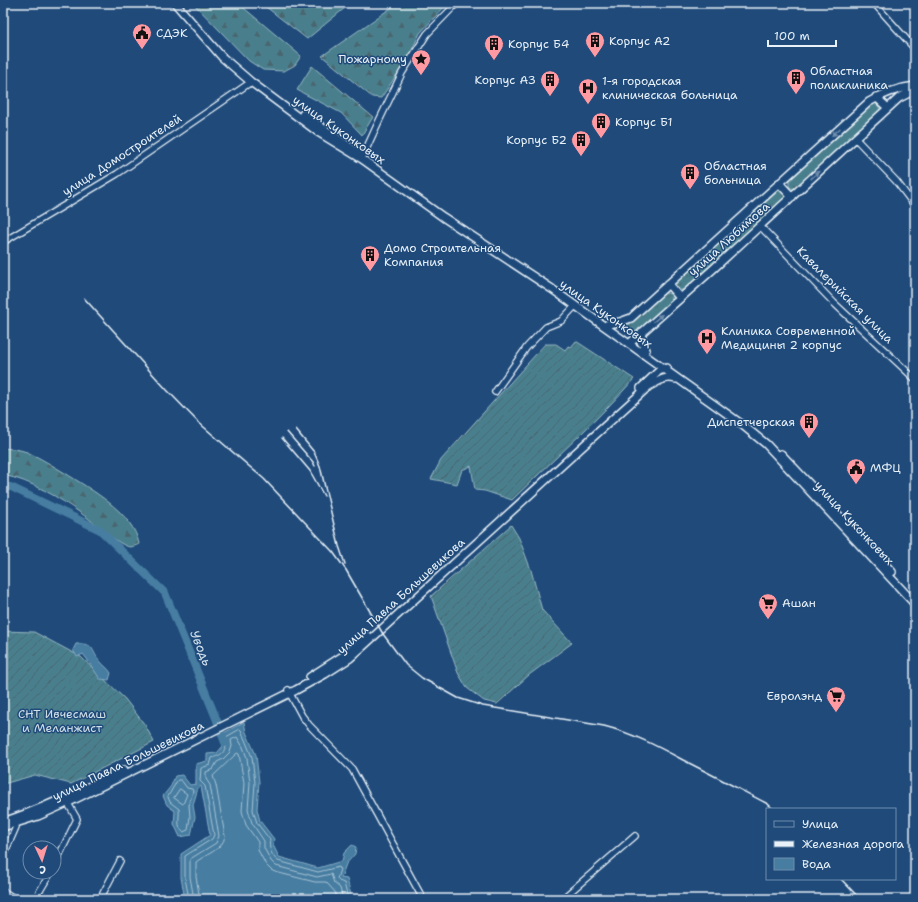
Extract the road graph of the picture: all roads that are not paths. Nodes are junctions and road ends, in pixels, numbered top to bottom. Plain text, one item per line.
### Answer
1 (175, 3) edge
2 (178, 3) edge
3 (457, 3) edge
4 (874, 3) edge
5 (915, 49) edge
6 (252, 80) junction
7 (915, 86) edge
8 (915, 90) edge
9 (876, 98) junction
10 (888, 108) junction
11 (855, 138) junction
12 (363, 158) junction
13 (780, 183) junction
14 (792, 196) junction
15 (915, 206) edge
16 (760, 226) junction
17 (3, 242) edge
18 (668, 284) junction
19 (680, 298) junction
20 (575, 306) junction
21 (608, 324) junction
22 (642, 331) junction
23 (631, 342) junction
24 (650, 355) junction
25 (663, 369) junction
26 (671, 369) junction
27 (915, 379) edge
28 (679, 380) junction
29 (649, 384) junction
30 (495, 392) dead end
31 (915, 597) edge
32 (915, 604) edge
33 (289, 692) junction
34 (66, 801) junction
35 (3, 822) edge
36 (15, 823) junction
37 (3, 827) edge
38 (635, 836) dead end
39 (62, 850) edge
40 (3, 857) edge
41 (120, 861) dead end
42 (46, 880) edge
43 (3, 891) edge
44 (15, 899) edge
45 (35, 899) edge
46 (100, 899) edge
47 (423, 899) edge
48 (562, 899) edge

1 - 6 main road
2 - 6 main road
3 - 12 street
4 - 5 street
6 - 12 main road, улица Куконковых
6 - 17 street, улица Домостроителей
7 - 9 main road, улица Любимова
8 - 10 main road, улица Любимова
9 - 10 main road
9 -> 13 main road, улица Любимова
10 - 11 main road, улица Любимова
14 -> 11 main road, улица Любимова
11 - 15 street
12 - 20 main road, улица Куконковых
12 - 21 main road, улица Куконковых
13 - 14 main road
13 - 18 main road, улица Любимова
14 - 16 main road, улица Любимова
16 - 19 main road, улица Любимова
16 - 27 street, Кавалерийская улица
18 - 19 main road
18 - 21 main road, улица Любимова
22 -> 19 main road, улица Любимова
20 - 23 main road, улица Куконковых
20 - 30 street
21 - 23 main road, улица Куконковых
22 - 23 main road, улица Любимова
22 - 24 main road
23 - 24 main road, улица Куконковых
24 - 25 main road
24 - 26 main road, улица Куконковых
24 - 29 main road
25 - 26 main road
25 - 28 main road, улица Куконковых
25 - 29 main road
26 - 31 main road, улица Куконковых
28 - 29 main road, улица Павла Большевикова
28 - 32 main road, улица Куконковых
29 - 33 main road, улица Павла Большевикова
33 - 34 main road, улица Павла Большевикова
33 - 47 street
34 - 35 main road, улица Павла Большевикова
34 - 36 main road, улица Павла Большевикова
34 - 39 street
36 - 37 main road, улица Павла Большевикова
36 - 40 street
38 - 48 street
41 - 46 street
42 - 45 street
43 - 44 street

